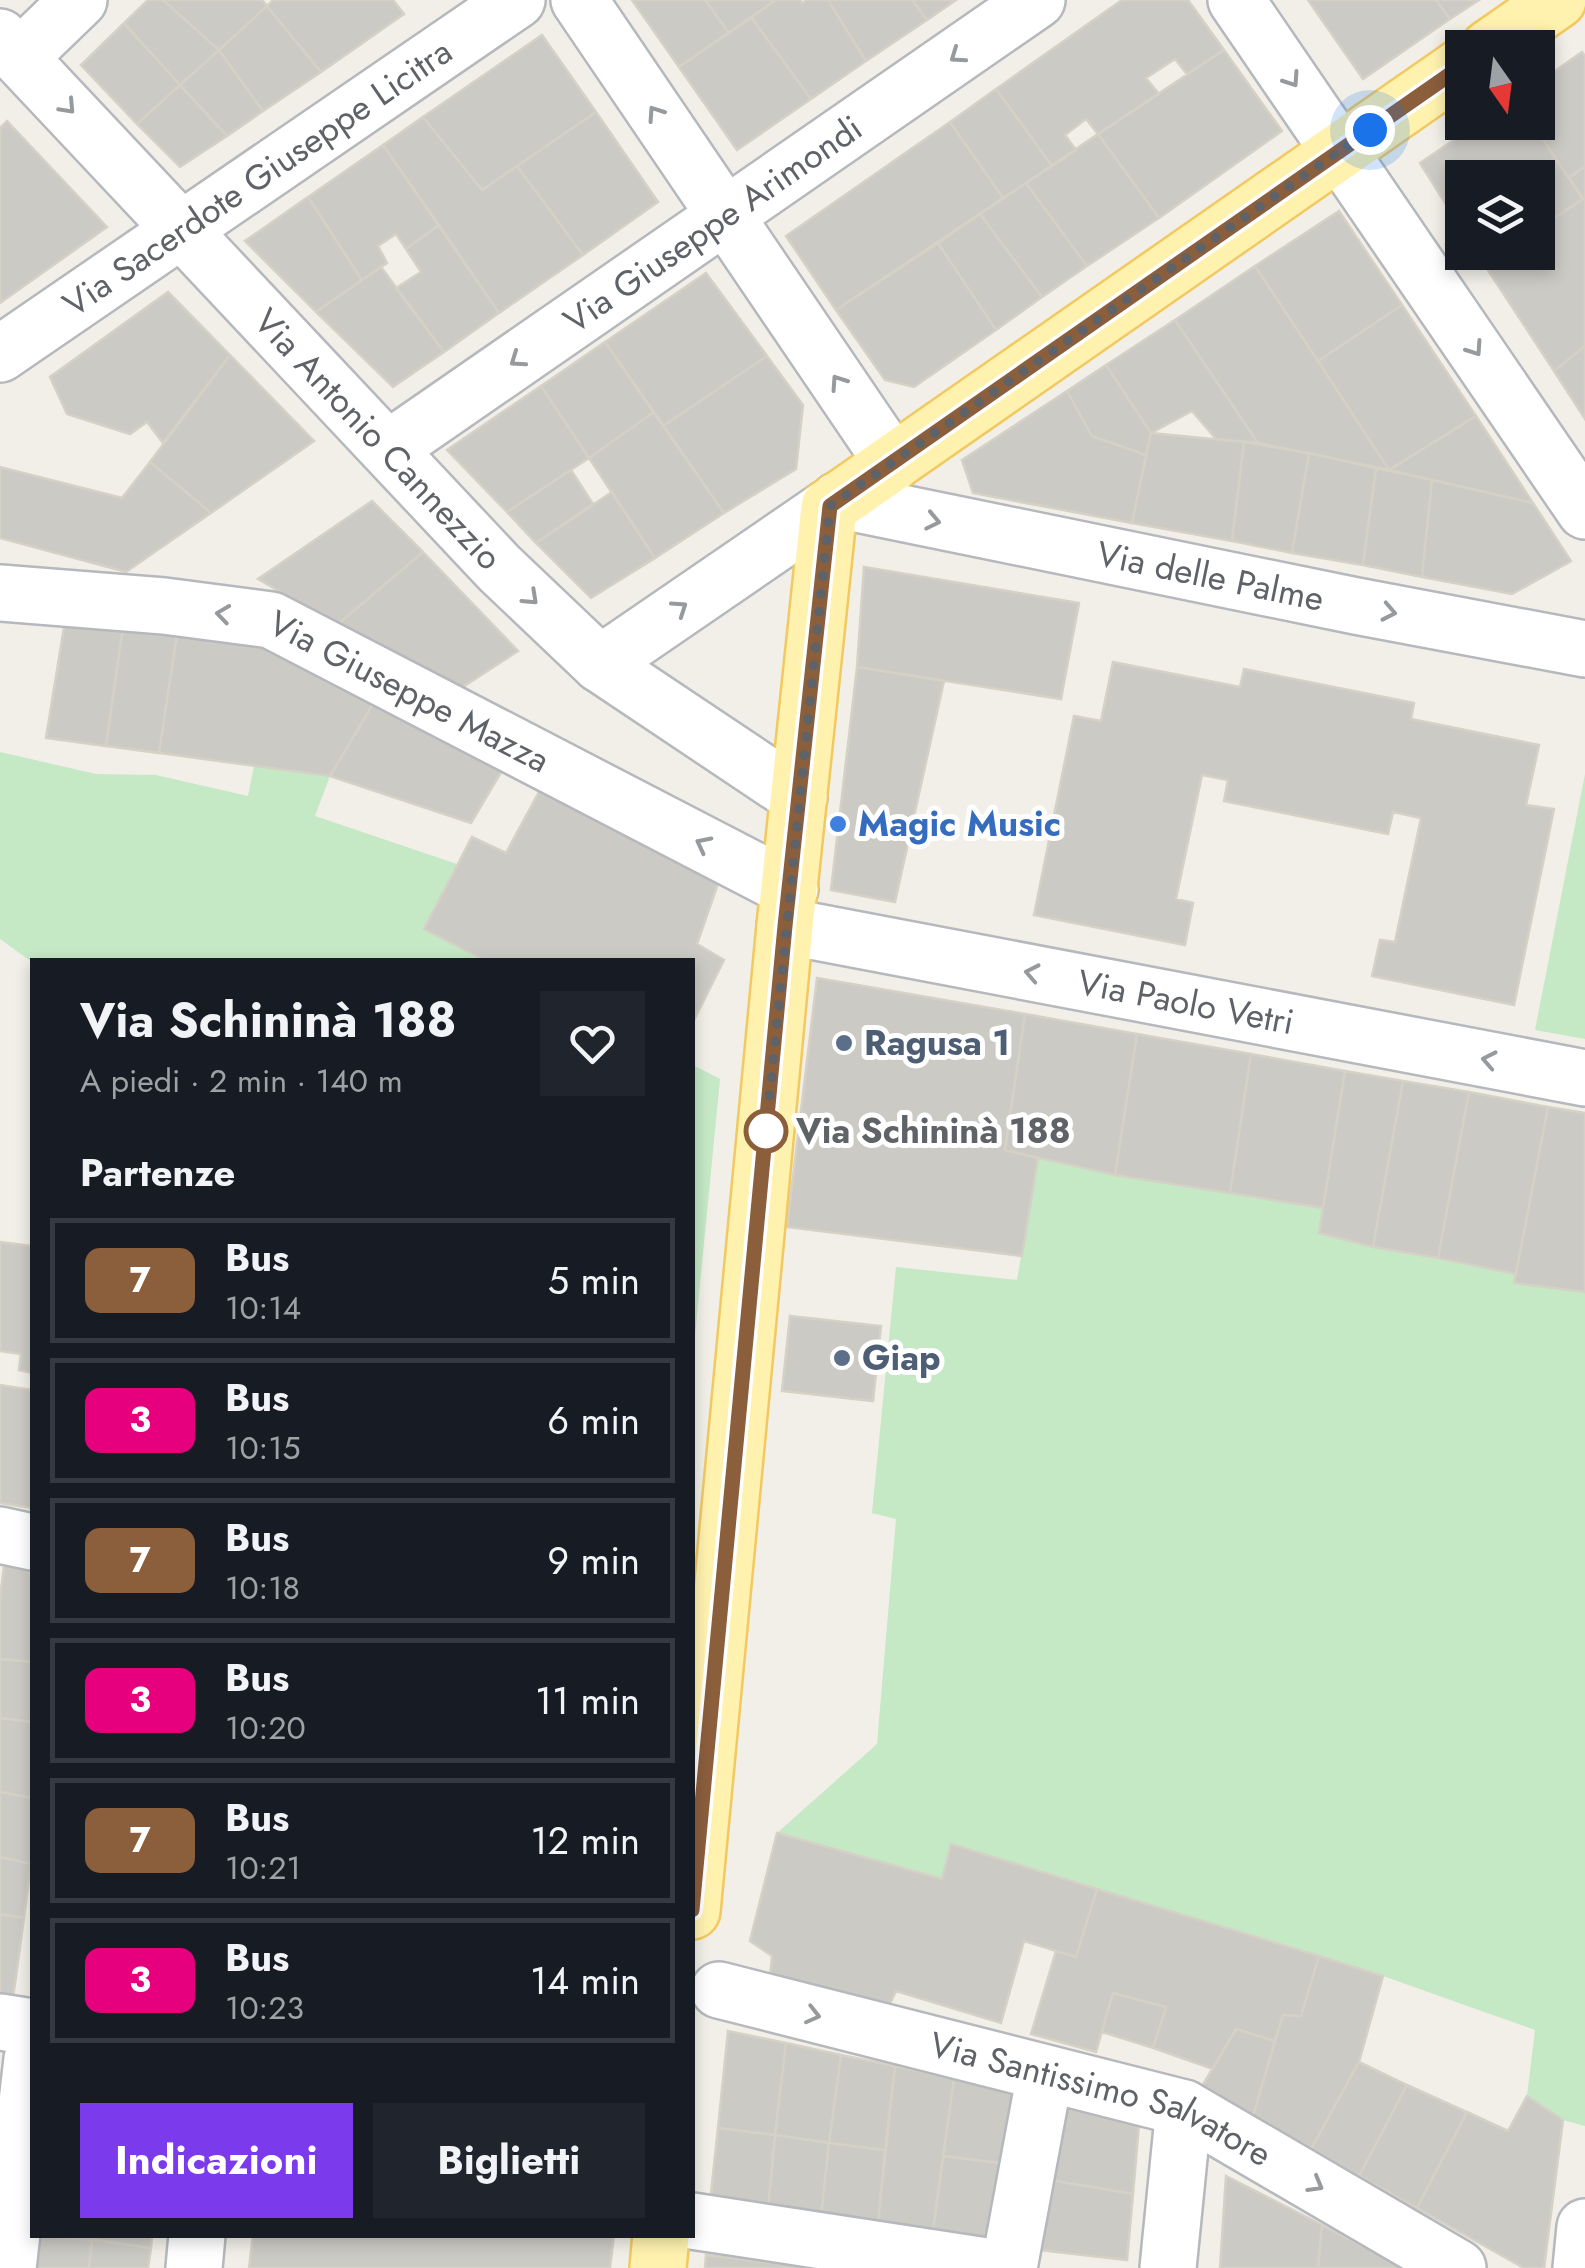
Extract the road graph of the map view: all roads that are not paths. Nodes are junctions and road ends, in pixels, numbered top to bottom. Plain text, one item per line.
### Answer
1 (79, 0) edge
2 (518, 0) edge
3 (578, 0) edge
4 (1037, 0) edge
5 (1236, 0) edge
6 (1558, 0) edge
7 (1515, 30) edge
8 (10, 46) edge
9 (1445, 78) edge
10 (1340, 151) junction
11 (725, 216) junction
12 (182, 230) junction
13 (0, 354) edge
14 (388, 449) junction
15 (893, 463) junction
16 (834, 503) junction
17 (1585, 511) edge
18 (0, 593) edge
19 (1585, 648) edge
20 (600, 664) junction
21 (800, 797) junction
22 (787, 907) junction
23 (1585, 1078) edge
24 (0, 1534) edge
25 (30, 1542) edge
26 (695, 1878) edge
27 (719, 1990) dead end
28 (0, 2022) edge
29 (30, 2027) edge
30 (1045, 2074) junction
31 (30, 2076) edge
32 (1184, 2108) junction
33 (695, 2221) edge
34 (1585, 2227) edge
35 (198, 2238) edge
36 (661, 2238) edge
37 (8, 2268) edge
38 (194, 2268) edge
39 (658, 2268) edge
40 (999, 2268) edge
41 (1009, 2268) edge
42 (1168, 2268) edge
43 (1458, 2268) edge
44 (1581, 2268) edge

1 - 8 street
2 - 12 street, Via Sacerdote Giuseppe Licitra
11 -> 3 street
4 -> 11 street, Via Giuseppe Arimondi
5 -> 10 street
6 - 7 main road
8 -> 12 street, Via Antonio Cannezzio
9 - 10 main road
10 - 15 main road
10 -> 17 street
11 -> 14 street, Via Giuseppe Arimondi
15 -> 11 street
12 - 13 street, Via Sacerdote Giuseppe Licitra
12 - 14 street, Via Antonio Cannezzio
14 -> 20 street, Via Antonio Cannezzio
15 - 16 main road
16 -> 19 street, Via delle Palme
20 -> 16 street
16 - 21 main road
22 -> 18 street, Via Giuseppe Mazza
20 - 21 street, Via Antonio Cannezzio
21 - 22 main road
23 -> 22 street, Via Paolo Vetri
22 - 26 main road
24 - 25 street
27 -> 30 street, Via Santissimo Salvatore
28 - 29 street
30 - 32 street, Via Santissimo Salvatore
30 - 41 street
31 - 37 street
32 - 42 street
32 -> 43 street, Via Santissimo Salvatore
33 - 40 street
34 - 44 street
35 - 38 street
36 - 39 main road

